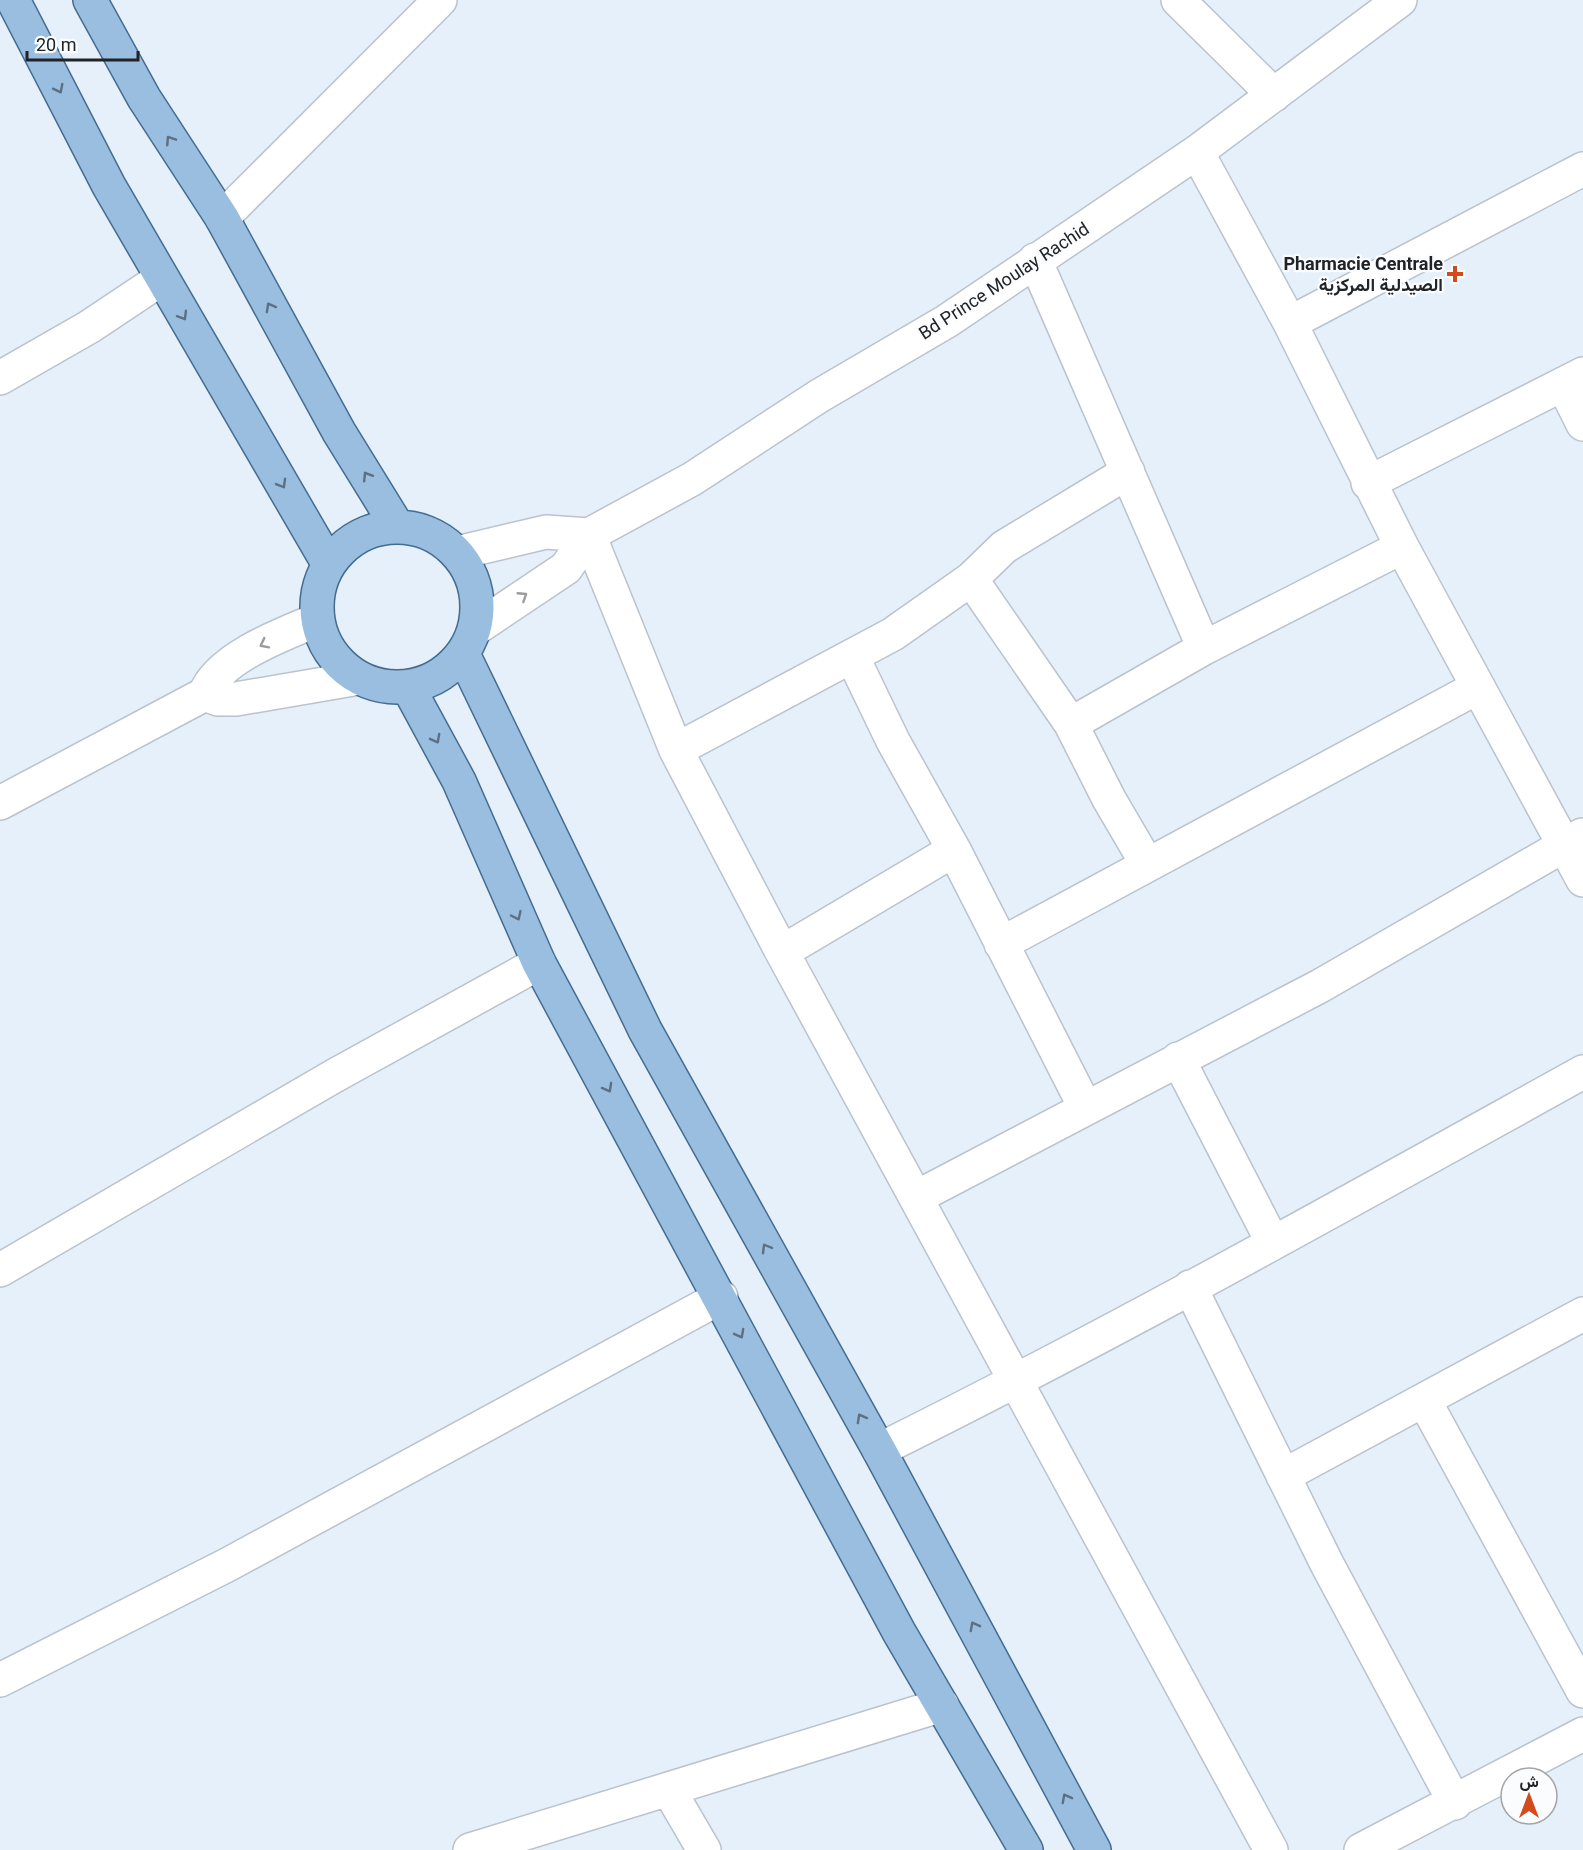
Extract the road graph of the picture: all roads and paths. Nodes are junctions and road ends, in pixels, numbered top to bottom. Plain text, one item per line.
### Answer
1 (13, 0) edge
2 (90, 0) edge
3 (440, 0) edge
4 (1178, 0) edge
5 (1400, 0) edge
6 (1275, 95) junction
7 (1197, 152) junction
8 (1583, 170) edge
9 (222, 218) junction
10 (1035, 260) junction
11 (161, 279) junction
12 (1290, 323) junction
13 (0, 378) edge
14 (1573, 379) edge
15 (1583, 424) edge
16 (1128, 472) junction
17 (1368, 483) junction
18 (397, 526) junction
19 (589, 535) junction
20 (1402, 547) junction
21 (458, 553) junction
22 (328, 563) junction
23 (971, 579) junction
24 (317, 620) junction
25 (469, 641) junction
26 (1204, 648) junction
27 (852, 656) junction
28 (359, 678) junction
29 (408, 687) junction
30 (1478, 687) junction
31 (205, 694) junction
32 (1071, 724) junction
33 (676, 750) junction
34 (0, 803) edge
35 (1574, 840) edge
36 (954, 850) junction
37 (1147, 864) junction
38 (1583, 880) edge
39 (1001, 944) junction
40 (782, 952) junction
41 (539, 963) junction
42 (1178, 1059) junction
43 (1583, 1072) edge
44 (1085, 1107) junction
45 (917, 1197) junction
46 (1274, 1243) junction
47 (0, 1270) edge
48 (1190, 1287) junction
49 (721, 1297) junction
50 (1583, 1314) edge
51 (1017, 1381) junction
52 (1424, 1400) junction
53 (879, 1450) junction
54 (1283, 1476) junction
55 (1572, 1642) edge
56 (0, 1680) edge
57 (1583, 1691) edge
58 (942, 1705) junction
59 (1583, 1734) edge
60 (669, 1790) junction
61 (1455, 1803) junction
62 (487, 1847) edge
63 (704, 1850) edge
64 (1026, 1850) edge
65 (1094, 1850) edge
66 (1271, 1850) edge
67 (1361, 1850) edge

1 -> 11 main road
9 -> 2 main road
3 - 9 street
4 - 6 street
5 - 6 street, Bd Prince Moulay Rachid
6 - 7 street, Bd Prince Moulay Rachid
7 - 10 street, Bd Prince Moulay Rachid
7 - 12 street
8 - 12 street
18 -> 9 main road
10 - 16 street
10 - 19 street, Bd Prince Moulay Rachid
11 - 13 street
11 -> 22 main road
12 - 17 street
14 - 15 street
14 - 17 street
16 - 23 street
16 - 26 street
17 - 20 street
18 - 21 main road
18 - 22 main road
19 - 21 street
25 -> 19 street, Bd Prince Moulay Rachid
19 - 33 street
20 - 26 street
20 - 30 street
21 - 25 main road
22 - 24 main road
23 - 27 street
23 - 32 street
24 - 28 main road
24 -> 31 street
25 - 29 main road
53 -> 25 main road
26 - 32 street
27 - 33 street
27 - 36 street
28 - 29 main road
28 - 31 street
29 -> 41 main road
30 - 35 street
30 - 37 street
31 - 34 street
32 - 37 street
33 - 40 street
35 - 38 street
35 - 42 street
36 - 39 street
36 - 40 street
37 - 39 street
39 - 44 street
40 - 45 street
41 - 47 street
41 -> 49 main road
42 - 44 street
42 - 46 street
43 - 46 street
44 - 45 street
45 - 51 street
46 - 48 street
48 - 51 street
48 - 54 street
49 - 56 street
49 -> 58 main road
50 - 52 street
51 - 53 street
51 - 66 street
52 - 54 street
52 - 55 street
65 -> 53 main road
54 - 61 street
55 - 57 street
58 - 60 street
58 - 64 main road
59 - 61 street
60 - 62 street
60 - 63 street
61 - 67 street

